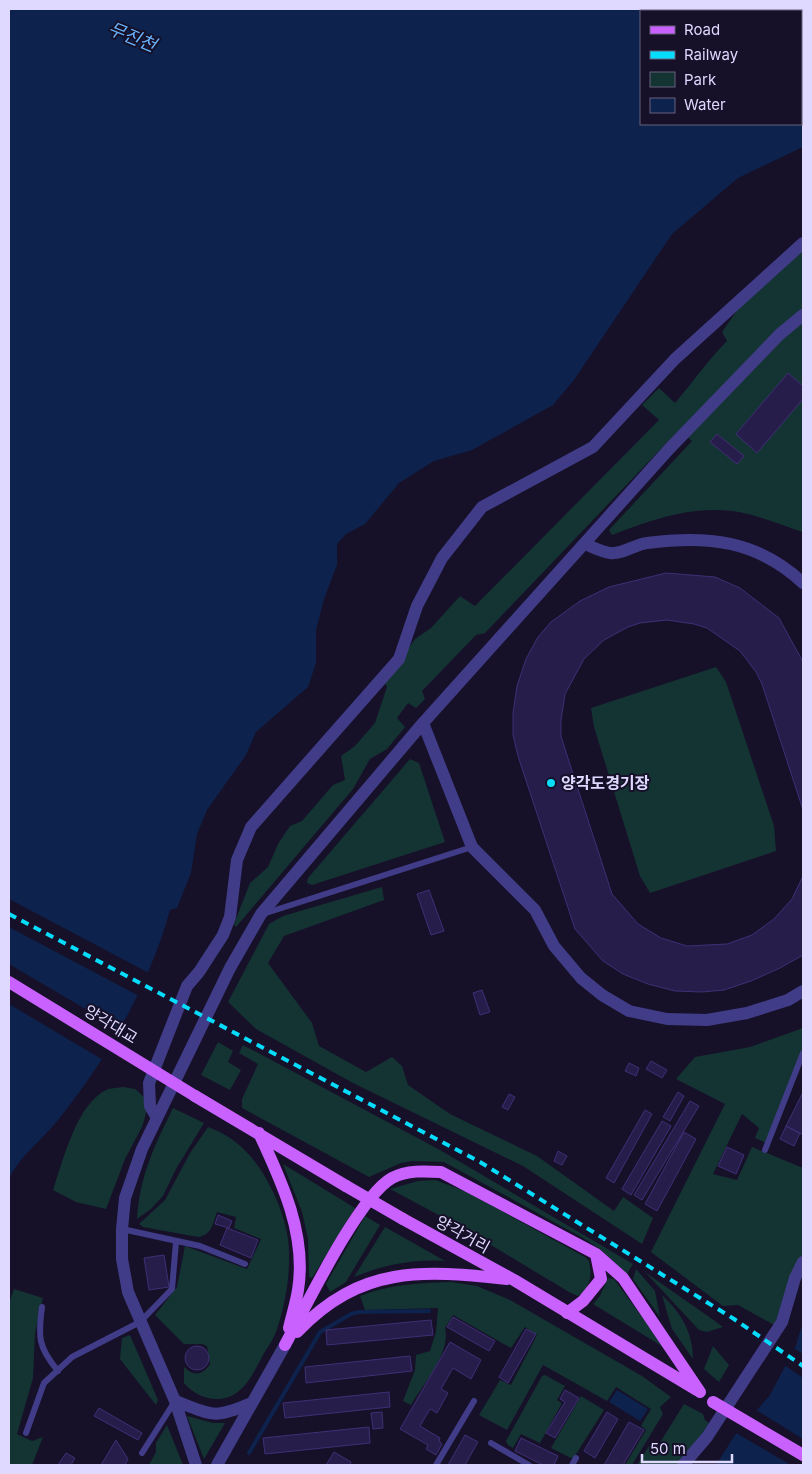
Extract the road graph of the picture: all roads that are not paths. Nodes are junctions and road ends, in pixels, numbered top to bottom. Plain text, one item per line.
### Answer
1 (803, 243) edge
2 (803, 315) edge
3 (585, 544) junction
4 (803, 583) edge
5 (423, 724) junction
6 (472, 847) junction
7 (261, 914) junction
8 (9, 982) edge
9 (803, 991) edge
10 (803, 1054) edge
11 (195, 1096) joint
12 (157, 1118) junction
13 (259, 1134) junction
14 (765, 1150) dead end
15 (122, 1229) junction
16 (176, 1242) junction
17 (596, 1254) junction
18 (803, 1262) edge
19 (245, 1264) dead end
20 (514, 1280) junction
21 (42, 1307) dead end
22 (567, 1313) junction
23 (140, 1322) junction
24 (285, 1344) junction
25 (58, 1370) junction
26 (700, 1392) junction
27 (175, 1401) junction
28 (474, 1401) dead end
29 (249, 1404) junction
30 (26, 1433) dead end
31 (491, 1443) dead end
32 (142, 1453) dead end
33 (803, 1455) edge
34 (576, 1458) dead end
35 (222, 1463) edge
36 (196, 1465) edge
37 (436, 1465) edge
38 (529, 1465) edge
39 (572, 1465) edge
40 (683, 1465) edge

1 - 12 street
2 - 3 street
3 - 4 street
3 - 5 street
5 - 6 street
5 - 7 street
6 - 7 lane
6 - 9 street
7 - 12 street
8 - 11 main road, 양각대교, bridge
10 - 14 lane
11 - 13 main road, 양각거리
12 - 15 street
13 - 20 main road, 양각거리, bridge
13 - 24 main road
15 - 16 lane
15 - 23 street
16 - 19 lane
16 - 23 lane
17 - 22 main road
17 - 24 main road
17 - 26 main road
18 - 40 street
20 - 22 main road, 양각거리
20 - 24 main road
21 - 25 lane
22 - 26 main road, 양각거리
23 - 25 lane
23 - 27 street
24 - 29 street
25 - 30 lane
26 - 33 main road, 양각거리, bridge
27 - 29 street
27 - 32 lane
27 - 36 street
28 - 37 lane
29 - 35 street
31 - 38 lane
34 - 39 lane

